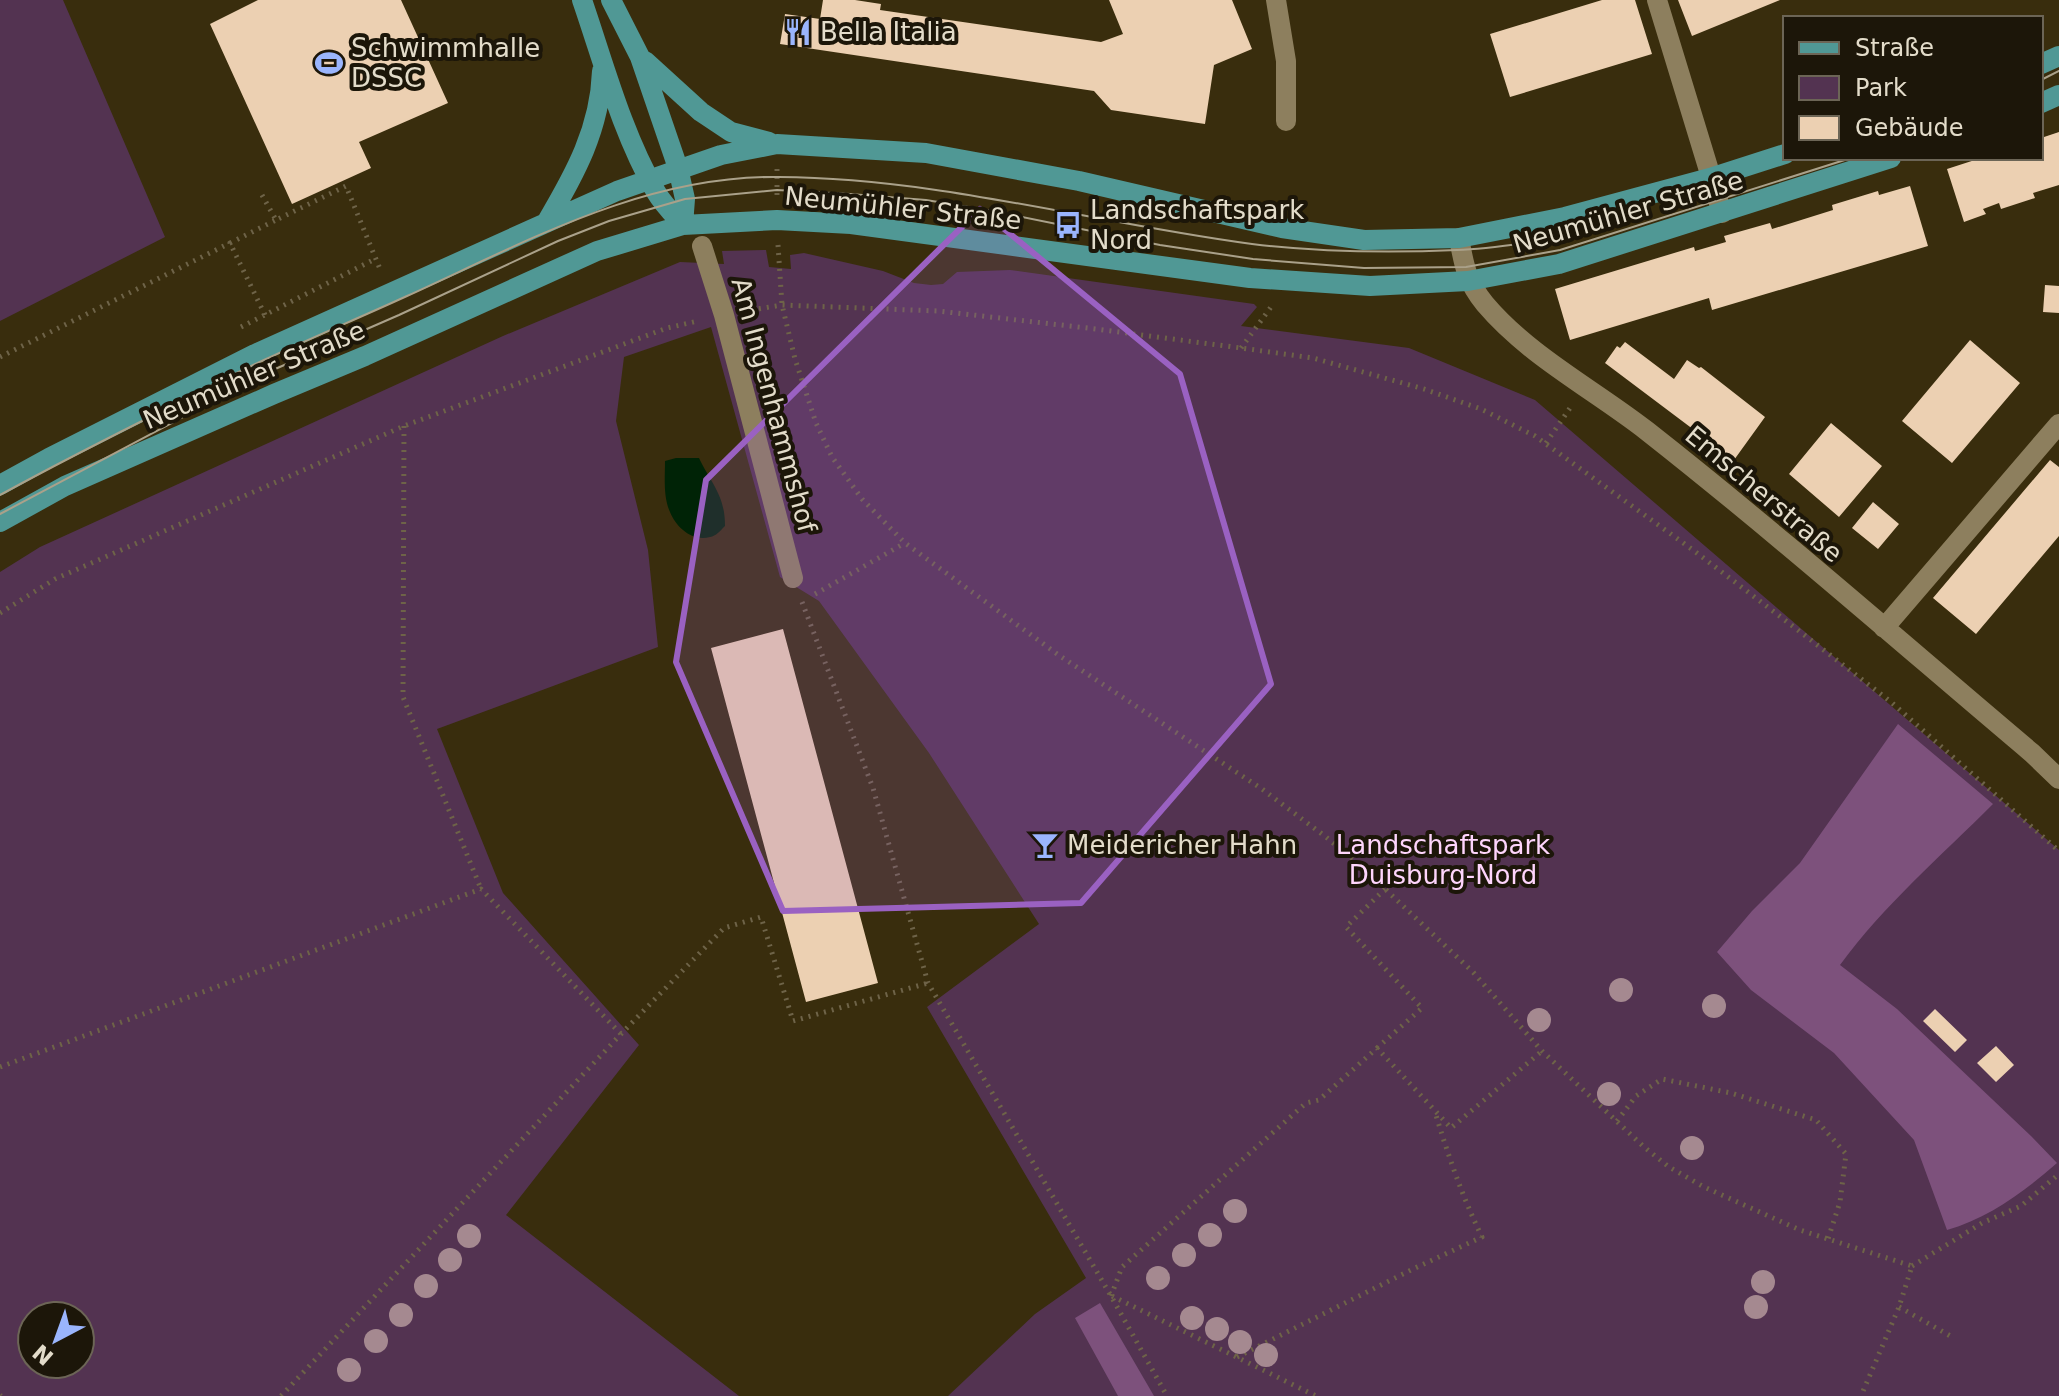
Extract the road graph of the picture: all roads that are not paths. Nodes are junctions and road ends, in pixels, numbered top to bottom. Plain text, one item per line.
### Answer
1 (582, 0) edge
2 (611, 0) edge
3 (1276, 0) edge
4 (1657, 0) edge
5 (640, 57) junction
6 (603, 59) junction
7 (1286, 121) dead end
8 (777, 144) junction
9 (1783, 155) edge
10 (1885, 160) edge
11 (678, 168) junction
12 (649, 178) junction
13 (1710, 178) junction
14 (1722, 213) junction
15 (546, 223) junction
16 (683, 225) junction
17 (1459, 238) junction
18 (702, 246) dead end
19 (1468, 281) junction
20 (2059, 424) edge
21 (0, 485) edge
22 (0, 522) edge
23 (793, 578) road end
24 (1884, 628) junction
25 (2059, 779) edge

1 - 6 main road
2 - 5 main road
3 - 7 street
4 - 13 street
5 - 8 main road
5 - 11 main road
6 - 12 main road
6 - 15 main road
8 - 11 main road, Neumühler Straße
8 - 17 main road, Neumühler Straße
9 - 13 main road, Neumühler Straße
10 - 14 main road, Neumühler Straße
11 - 12 main road, Neumühler Straße
11 - 16 main road
12 - 15 main road, Neumühler Straße
12 - 16 main road
13 - 14 street
13 - 17 main road, Neumühler Straße
14 - 19 main road, Neumühler Straße
15 - 21 main road, Neumühler Straße
16 - 19 main road, Neumühler Straße
16 - 22 main road, Neumühler Straße
17 - 19 street, Emscherstraße
18 - 23 street, Am Ingenhammshof
19 - 24 street, Emscherstraße
20 - 24 street
24 - 25 street, Emscherstraße

